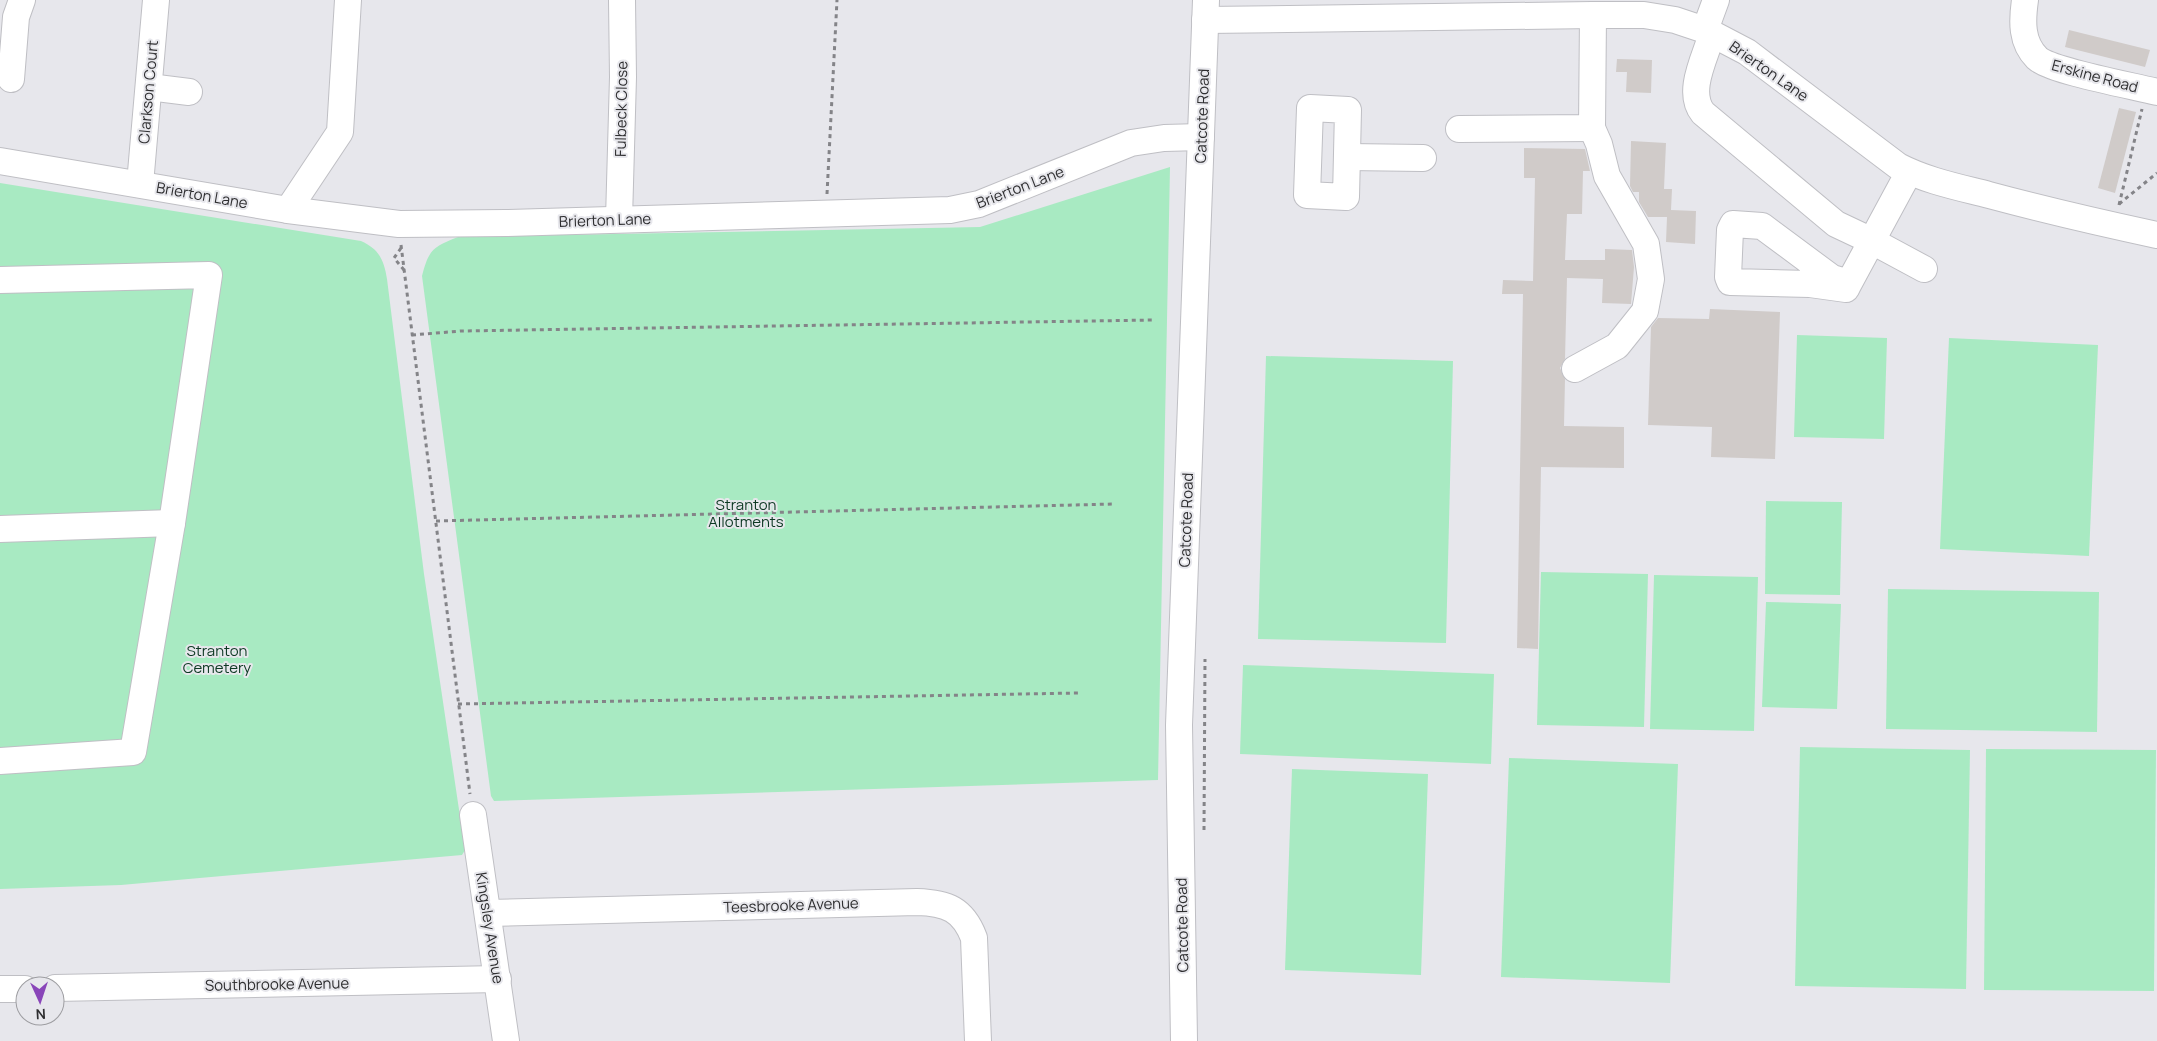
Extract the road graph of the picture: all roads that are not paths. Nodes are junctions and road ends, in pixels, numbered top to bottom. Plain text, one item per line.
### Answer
1 (22, 0) edge
2 (156, 0) edge
3 (348, 0) edge
4 (622, 0) edge
5 (1716, 0) edge
6 (2025, 0) edge
7 (1206, 10) edge
8 (1593, 15) junction
9 (1708, 32) junction
10 (11, 79) dead end
11 (149, 87) junction
12 (2152, 90) edge
13 (189, 92) dead end
14 (1592, 128) junction
15 (1459, 129) dead end
16 (1201, 137) junction
17 (1348, 157) dead end
18 (1423, 158) dead end
19 (0, 161) edge
20 (1909, 172) junction
21 (140, 184) junction
22 (288, 210) junction
23 (619, 219) junction
24 (2157, 235) edge
25 (1872, 241) junction
26 (1924, 269) dead end
27 (0, 280) edge
28 (1849, 283) dead end
29 (1574, 369) dead end
30 (172, 523) junction
31 (0, 529) edge
32 (0, 760) edge
33 (471, 805) road end
34 (489, 913) junction
35 (498, 979) junction
36 (65, 988) edge
37 (0, 989) edge
38 (15, 989) edge
39 (506, 1041) edge
40 (978, 1041) edge
41 (1184, 1041) edge

1 - 10 street
2 - 11 street, Clarkson Court
3 - 22 street
4 - 23 street, Fulbeck Close
5 - 9 street
6 - 12 street, Erskine Road
7 - 8 street, Brierton Lane
7 - 16 street, Catcote Road
8 - 9 street, Brierton Lane
8 - 14 street
9 - 20 street, Brierton Lane
9 - 25 street
11 - 13 street
11 - 21 street, Clarkson Court
14 - 15 street
14 - 29 street
16 - 23 street, Brierton Lane
16 - 41 street, Catcote Road
17 - 18 street
19 - 21 street, Brierton Lane
20 - 24 street, Brierton Lane
20 - 25 street
21 - 22 street, Brierton Lane
22 - 23 street, Brierton Lane
25 - 26 street
25 - 28 street
27 - 30 street
30 - 31 street
30 - 32 street
33 - 34 street, Kingsley Avenue
34 - 35 street, Kingsley Avenue
34 - 40 street, Teesbrooke Avenue
35 - 36 street, Southbrooke Avenue
35 - 39 street, Kingsley Avenue
37 - 38 street

